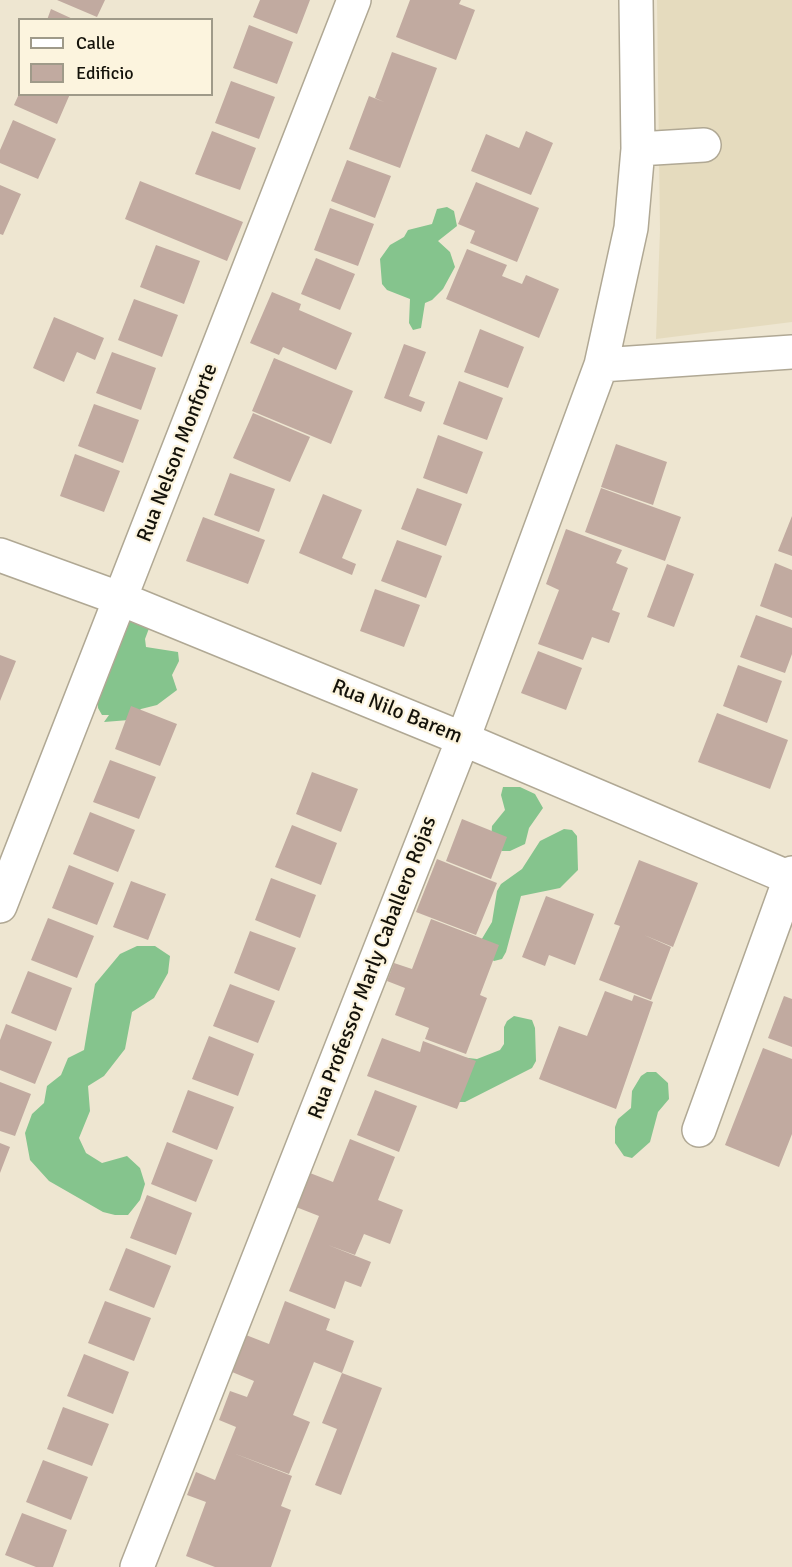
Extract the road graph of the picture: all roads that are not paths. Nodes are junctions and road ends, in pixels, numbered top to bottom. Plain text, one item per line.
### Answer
1 (354, 0) edge
2 (636, 0) edge
3 (704, 145) dead end
4 (638, 148) junction
5 (792, 352) edge
6 (601, 365) junction
7 (0, 555) edge
8 (121, 598) junction
9 (463, 738) junction
10 (791, 876) edge
11 (0, 906) edge
12 (699, 1131) dead end
13 (138, 1567) edge

1 - 8 street, Rua Nelson Monforte
2 - 4 street, Rua Professor Marly Caballero Rojas
3 - 4 street
4 - 6 street, Rua Professor Marly Caballero Rojas
5 - 6 street
6 - 9 street, Rua Professor Marly Caballero Rojas
7 - 8 street, Rua Nilo Barem
8 - 9 street, Rua Nilo Barem
8 - 11 street, Rua Nelson Monforte
9 - 10 street, Rua Nilo Barem
9 - 13 street, Rua Professor Marly Caballero Rojas
10 - 12 street

